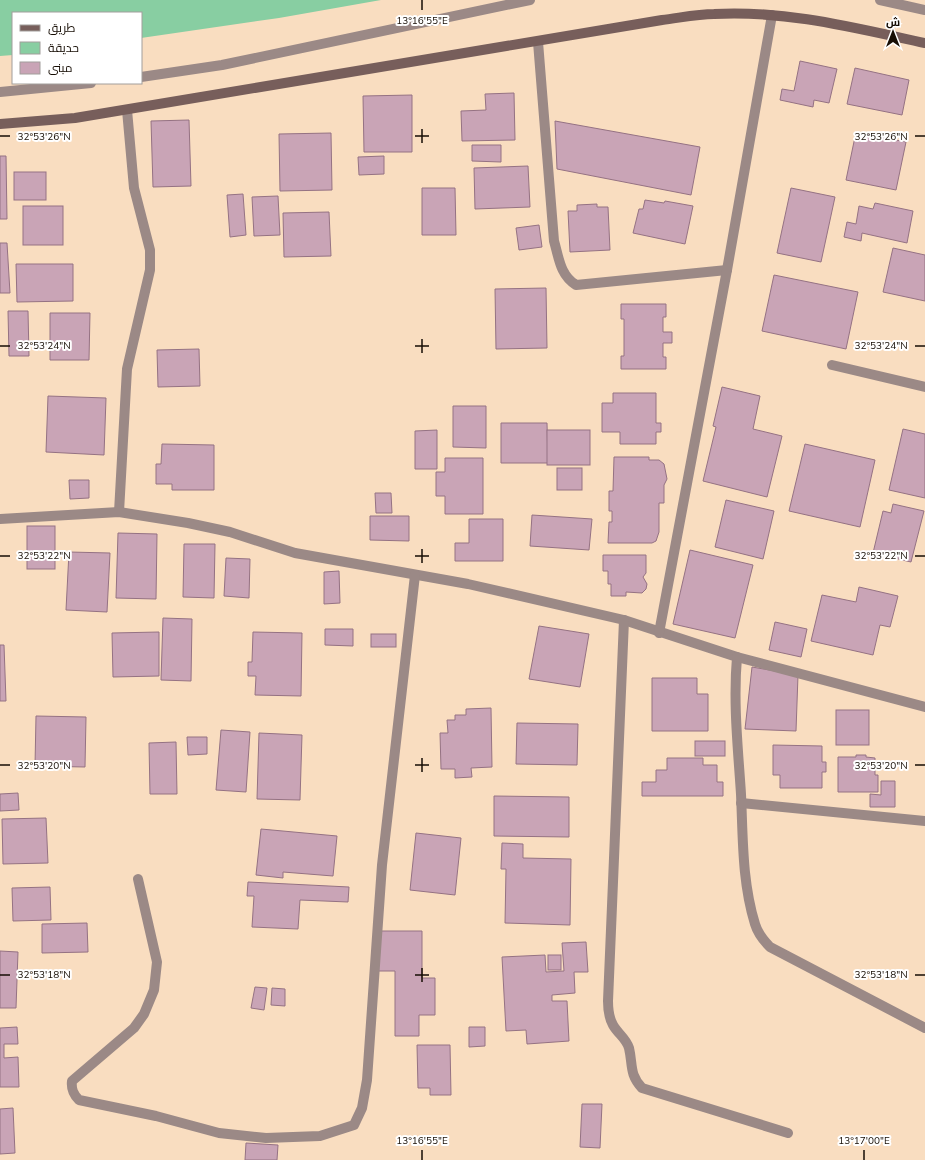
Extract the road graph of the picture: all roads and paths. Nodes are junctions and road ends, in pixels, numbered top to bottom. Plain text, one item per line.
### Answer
1 (530, 0) edge
2 (880, 0) edge
3 (925, 10) edge
4 (772, 15) junction
5 (538, 42) junction
6 (925, 43) edge
7 (142, 77) edge
8 (81, 84) edge
9 (0, 92) edge
10 (127, 110) junction
11 (0, 124) edge
12 (727, 270) junction
13 (832, 365) dead end
14 (925, 386) edge
15 (119, 512) junction
16 (0, 519) edge
17 (415, 575) junction
18 (624, 620) junction
19 (659, 633) junction
20 (737, 657) junction
21 (925, 707) edge
22 (741, 803) junction
23 (925, 821) edge
24 (138, 880) dead end
25 (925, 1028) edge
26 (788, 1133) dead end

1 - 7 street
2 - 3 street
4 - 5 main road
4 - 6 main road
4 - 12 street
5 - 10 main road
5 - 12 street
8 - 9 street
10 - 11 main road
10 - 15 street
12 - 19 street
13 - 14 street
15 - 16 street
15 - 17 street
17 - 18 street
17 - 24 street
18 - 19 street
18 - 26 street
19 - 20 street
20 - 21 street
20 - 22 street
22 - 23 street
22 - 25 street

